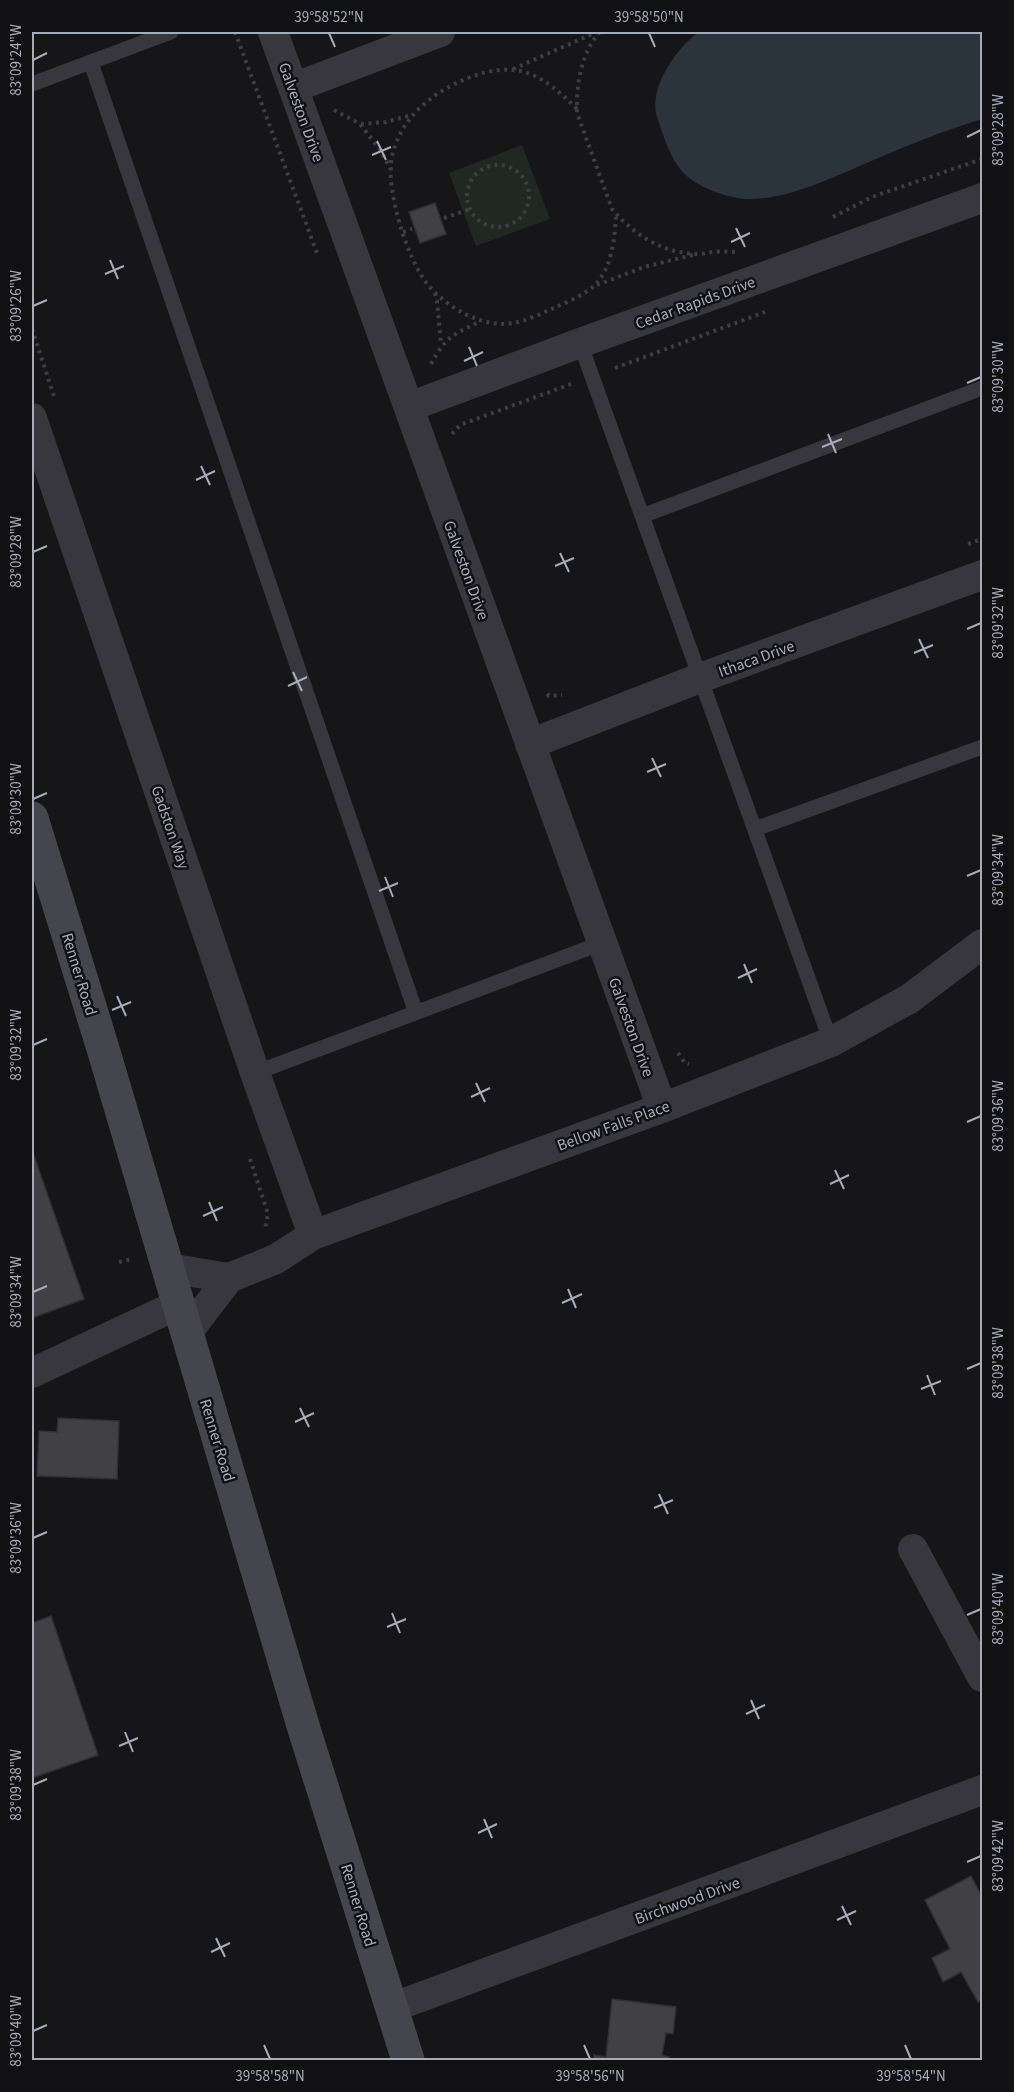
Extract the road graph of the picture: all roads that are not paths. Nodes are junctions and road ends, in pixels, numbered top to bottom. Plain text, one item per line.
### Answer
1 (171, 32) edge
2 (273, 32) edge
3 (440, 32) edge
4 (91, 63) junction
5 (32, 84) edge
6 (293, 88) junction
7 (982, 198) edge
8 (580, 343) junction
9 (982, 388) edge
10 (409, 408) junction
11 (32, 418) edge
12 (642, 516) junction
13 (982, 575) edge
14 (700, 678) junction
15 (530, 744) junction
16 (982, 747) edge
17 (32, 818) edge
18 (755, 830) junction
19 (602, 943) junction
20 (982, 944) edge
21 (416, 1013) junction
22 (831, 1042) junction
23 (255, 1073) junction
24 (662, 1108) junction
25 (313, 1235) junction
26 (165, 1258) junction
27 (229, 1278) junction
28 (183, 1319) junction
29 (32, 1372) edge
30 (913, 1548) dead end
31 (982, 1677) edge
32 (982, 1790) edge
33 (391, 2008) junction
34 (408, 2061) edge

1 - 4 lane
2 - 6 street, Galveston Drive
3 - 6 street
4 - 5 lane
4 - 21 lane
6 - 10 street, Galveston Drive
7 - 8 street, Cedar Rapids Drive
8 - 10 street, Cedar Rapids Drive
8 - 12 lane
9 - 12 lane
10 - 15 street, Galveston Drive
11 - 23 street, Gadston Way
12 - 14 lane
13 - 14 street, Ithaca Drive
14 - 15 street, Ithaca Drive
14 - 18 lane
15 - 19 street, Galveston Drive
16 - 18 lane
17 - 26 main road, Renner Road
18 - 22 lane
19 - 21 lane
19 - 24 street, Galveston Drive
20 - 22 street, Bellow Falls Place
21 - 23 lane
22 - 24 street, Bellow Falls Place
23 - 25 street, Gadston Way
24 - 25 street, Bellow Falls Place
25 - 27 street, Bellow Falls Place
26 - 27 street
26 - 28 main road, Renner Road
27 - 28 street
28 - 29 street
28 - 33 main road, Renner Road
30 - 31 street
32 - 33 street, Birchwood Drive
33 - 34 main road, Renner Road

